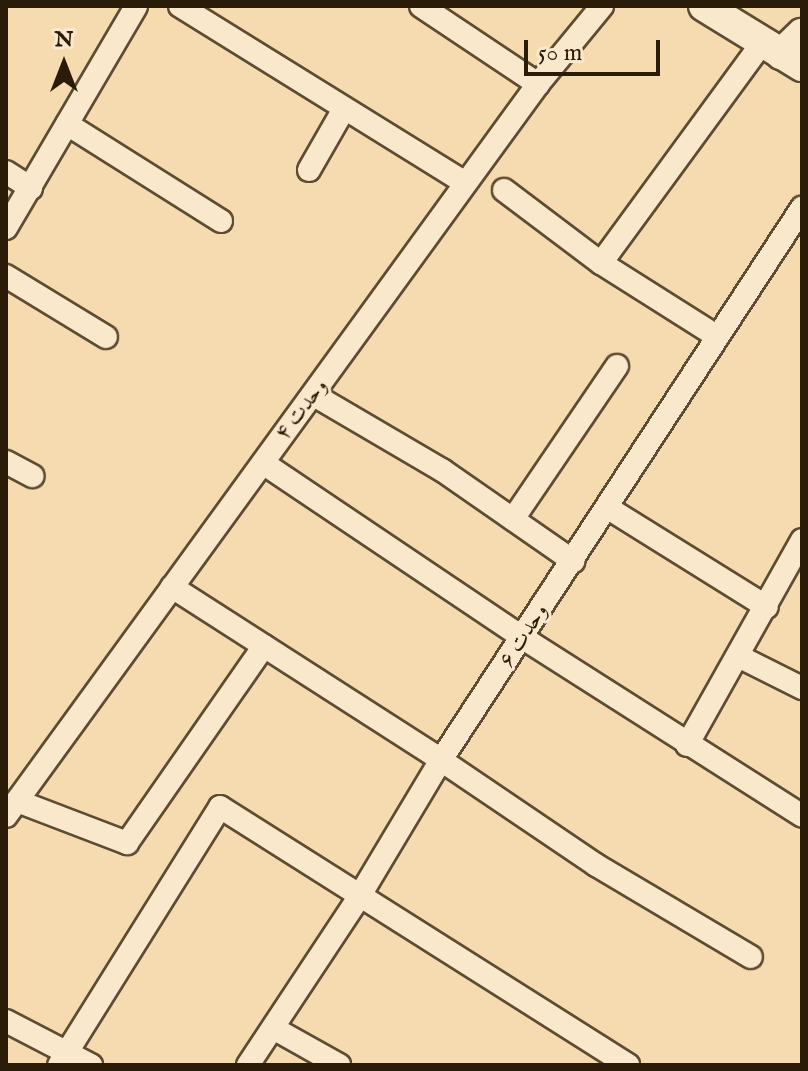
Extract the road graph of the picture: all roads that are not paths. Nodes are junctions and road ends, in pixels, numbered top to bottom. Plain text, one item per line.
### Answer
1 (136, 6) edge
2 (180, 6) edge
3 (421, 6) edge
4 (602, 6) edge
5 (704, 6) edge
6 (787, 49) edge
7 (538, 84) junction
8 (344, 109) junction
9 (67, 124) junction
10 (309, 170) dead end
11 (6, 172) edge
12 (466, 183) junction
13 (31, 188) junction
14 (504, 190) dead end
15 (802, 208) edge
16 (221, 221) dead end
17 (6, 228) edge
18 (601, 263) junction
19 (6, 276) edge
20 (106, 337) dead end
21 (718, 337) junction
22 (617, 366) dead end
23 (314, 395) junction
24 (6, 462) edge
25 (263, 463) junction
26 (32, 476) dead end
27 (608, 508) junction
28 (513, 519) junction
29 (802, 540) edge
30 (573, 561) junction
31 (172, 587) junction
32 (767, 607) junction
33 (523, 638) junction
34 (264, 646) junction
35 (738, 656) junction
36 (802, 688) edge
37 (687, 745) junction
38 (441, 760) junction
39 (12, 808) edge
40 (802, 816) edge
41 (359, 897) junction
42 (751, 957) dead end
43 (6, 1021) edge
44 (273, 1028) junction
45 (63, 1058) edge
46 (91, 1065) edge
47 (248, 1065) edge
48 (339, 1065) edge
49 (628, 1065) edge

1 - 9 street
2 - 8 street
3 - 7 street
4 - 7 street, وحدت ۴
5 - 6 street
6 - 18 street
7 - 12 street, وحدت ۴
8 - 10 street
8 - 12 street
9 - 13 street
9 - 16 street
11 - 13 street
12 - 23 street, وحدت ۴
13 - 17 street
14 - 18 street
15 - 21 street, وحدت ۶
18 - 21 street
19 - 20 street
21 - 27 street, وحدت ۶
22 - 28 street
23 - 25 street, وحدت ۴
23 - 28 street
24 - 26 street
25 - 31 street, وحدت ۴
25 - 33 street
27 - 30 street, وحدت ۶
27 - 32 street
28 - 30 street
29 - 32 street
30 - 33 street, وحدت ۶
31 - 34 street
31 - 39 street, وحدت ۴
32 - 35 street
33 - 37 street
33 - 38 street, وحدت ۶
34 - 38 street
34 - 39 street
35 - 36 street
35 - 37 street
37 - 40 street
38 - 41 street, وحدت ۶
38 - 42 street
41 - 44 street, وحدت ۶
41 - 45 street
41 - 49 street
43 - 45 street
44 - 47 street, وحدت ۶
44 - 48 street
45 - 46 street

